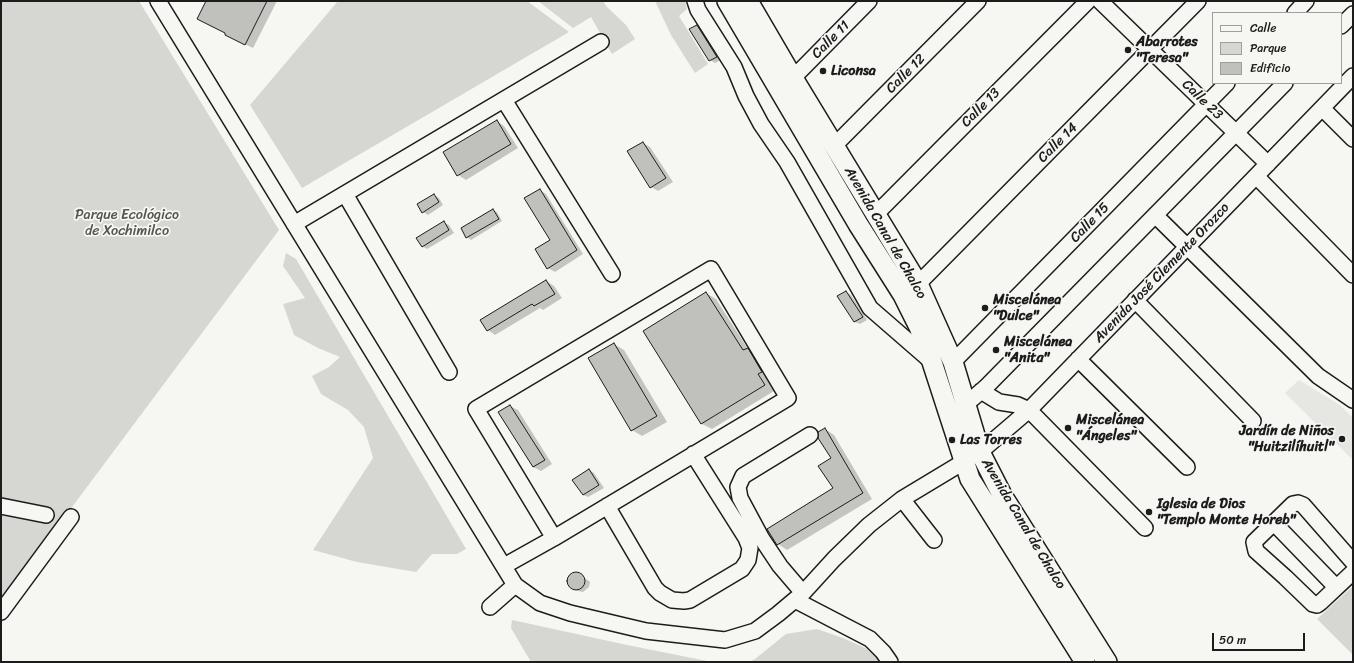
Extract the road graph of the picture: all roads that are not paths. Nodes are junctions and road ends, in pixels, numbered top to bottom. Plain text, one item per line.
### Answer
1 (158, 1) edge
2 (695, 1) edge
3 (727, 1) edge
4 (870, 1) edge
5 (978, 1) edge
6 (1088, 1) edge
7 (1100, 1) edge
8 (1198, 1) edge
9 (1306, 1) edge
10 (754, 4) edge
11 (1296, 12) edge
12 (1353, 14) edge
13 (1342, 25) edge
14 (601, 42) dead end
15 (1150, 49) junction
16 (1353, 76) edge
17 (793, 78) junction
18 (1225, 84) edge
19 (1284, 84) edge
20 (504, 100) junction
21 (1206, 104) junction
22 (1322, 108) junction
23 (1235, 133) junction
24 (1353, 139) edge
25 (834, 146) junction
26 (1268, 164) junction
27 (1256, 176) junction
28 (345, 194) junction
29 (875, 215) junction
30 (1155, 215) junction
31 (294, 224) junction
32 (1187, 247) junction
33 (612, 274) dead end
34 (1353, 275) edge
35 (918, 284) junction
36 (1135, 300) junction
37 (1078, 359) junction
38 (932, 362) junction
39 (953, 362) junction
40 (450, 372) dead end
41 (981, 391) junction
42 (1353, 400) edge
43 (964, 402) junction
44 (1029, 410) junction
45 (1252, 421) dead end
46 (810, 435) dead end
47 (980, 452) junction
48 (693, 454) junction
49 (964, 462) junction
50 (1187, 467) dead end
51 (902, 498) junction
52 (1, 506) edge
53 (607, 506) junction
54 (46, 515) dead end
55 (71, 517) dead end
56 (1274, 523) junction
57 (1146, 528) dead end
58 (554, 538) junction
59 (934, 540) dead end
60 (1353, 562) edge
61 (504, 566) junction
62 (1353, 572) edge
63 (515, 586) junction
64 (1336, 588) junction
65 (799, 597) junction
66 (490, 607) dead end
67 (1, 612) edge
68 (890, 662) edge
69 (1085, 662) edge
70 (1107, 662) edge

1 - 31 street
2 - 38 street
3 - 38 main road, Avenida Canal de Chalco
4 - 17 street, Calle 11
5 - 25 street, Calle 12
6 - 29 street, Calle 13
7 - 15 street, Calle 23
8 - 15 street, Calle 14
9 - 11 street
10 - 17 main road, Avenida Canal de Chalco
12 - 13 street
14 - 20 street
15 - 21 street, Calle 23
15 - 35 street, Calle 14
16 - 22 street, Avenida José Clemente Orozco
17 - 25 main road, Avenida Canal de Chalco
18 - 21 street, Calle 15
19 - 23 street
20 - 28 street
20 - 33 street
21 - 23 street, Calle 23
21 - 39 street, Calle 15
22 - 24 street
22 - 26 street, Avenida José Clemente Orozco
23 - 26 street, Calle 23
23 - 30 street
25 - 29 main road, Avenida Canal de Chalco
26 - 27 street, Avenida José Clemente Orozco
27 - 32 street, Avenida José Clemente Orozco
27 - 34 street
28 - 31 street
28 - 40 street
29 - 35 main road, Avenida Canal de Chalco
30 - 32 street
30 - 41 street
31 - 61 street
32 - 36 street, Avenida José Clemente Orozco
32 - 42 street
35 - 39 main road, Avenida Canal de Chalco
36 - 37 street, Avenida José Clemente Orozco
36 - 45 street
37 - 44 street, Avenida José Clemente Orozco
37 - 50 street
38 - 49 main road, Avenida Canal de Chalco
39 - 43 main road, Avenida Canal de Chalco
41 - 43 street
41 - 44 street
43 - 47 main road, Avenida Canal de Chalco
44 - 47 street, Avenida José Clemente Orozco
44 - 57 street
46 - 65 street
47 - 49 street, Avenida José Clemente Orozco
47 - 70 main road, Avenida Canal de Chalco
48 - 53 street
48 - 53 street
48 - 58 street
49 - 51 street, Avenida José Clemente Orozco
49 - 69 main road, Avenida Canal de Chalco
51 - 59 street
51 - 65 street, Avenida José Clemente Orozco
52 - 54 street
53 - 58 street
55 - 67 street
56 - 60 street
56 - 64 street
56 - 64 street
58 - 61 street
61 - 63 street
62 - 64 street
63 - 65 street, Avenida José Clemente Orozco
63 - 66 street
65 - 68 street

